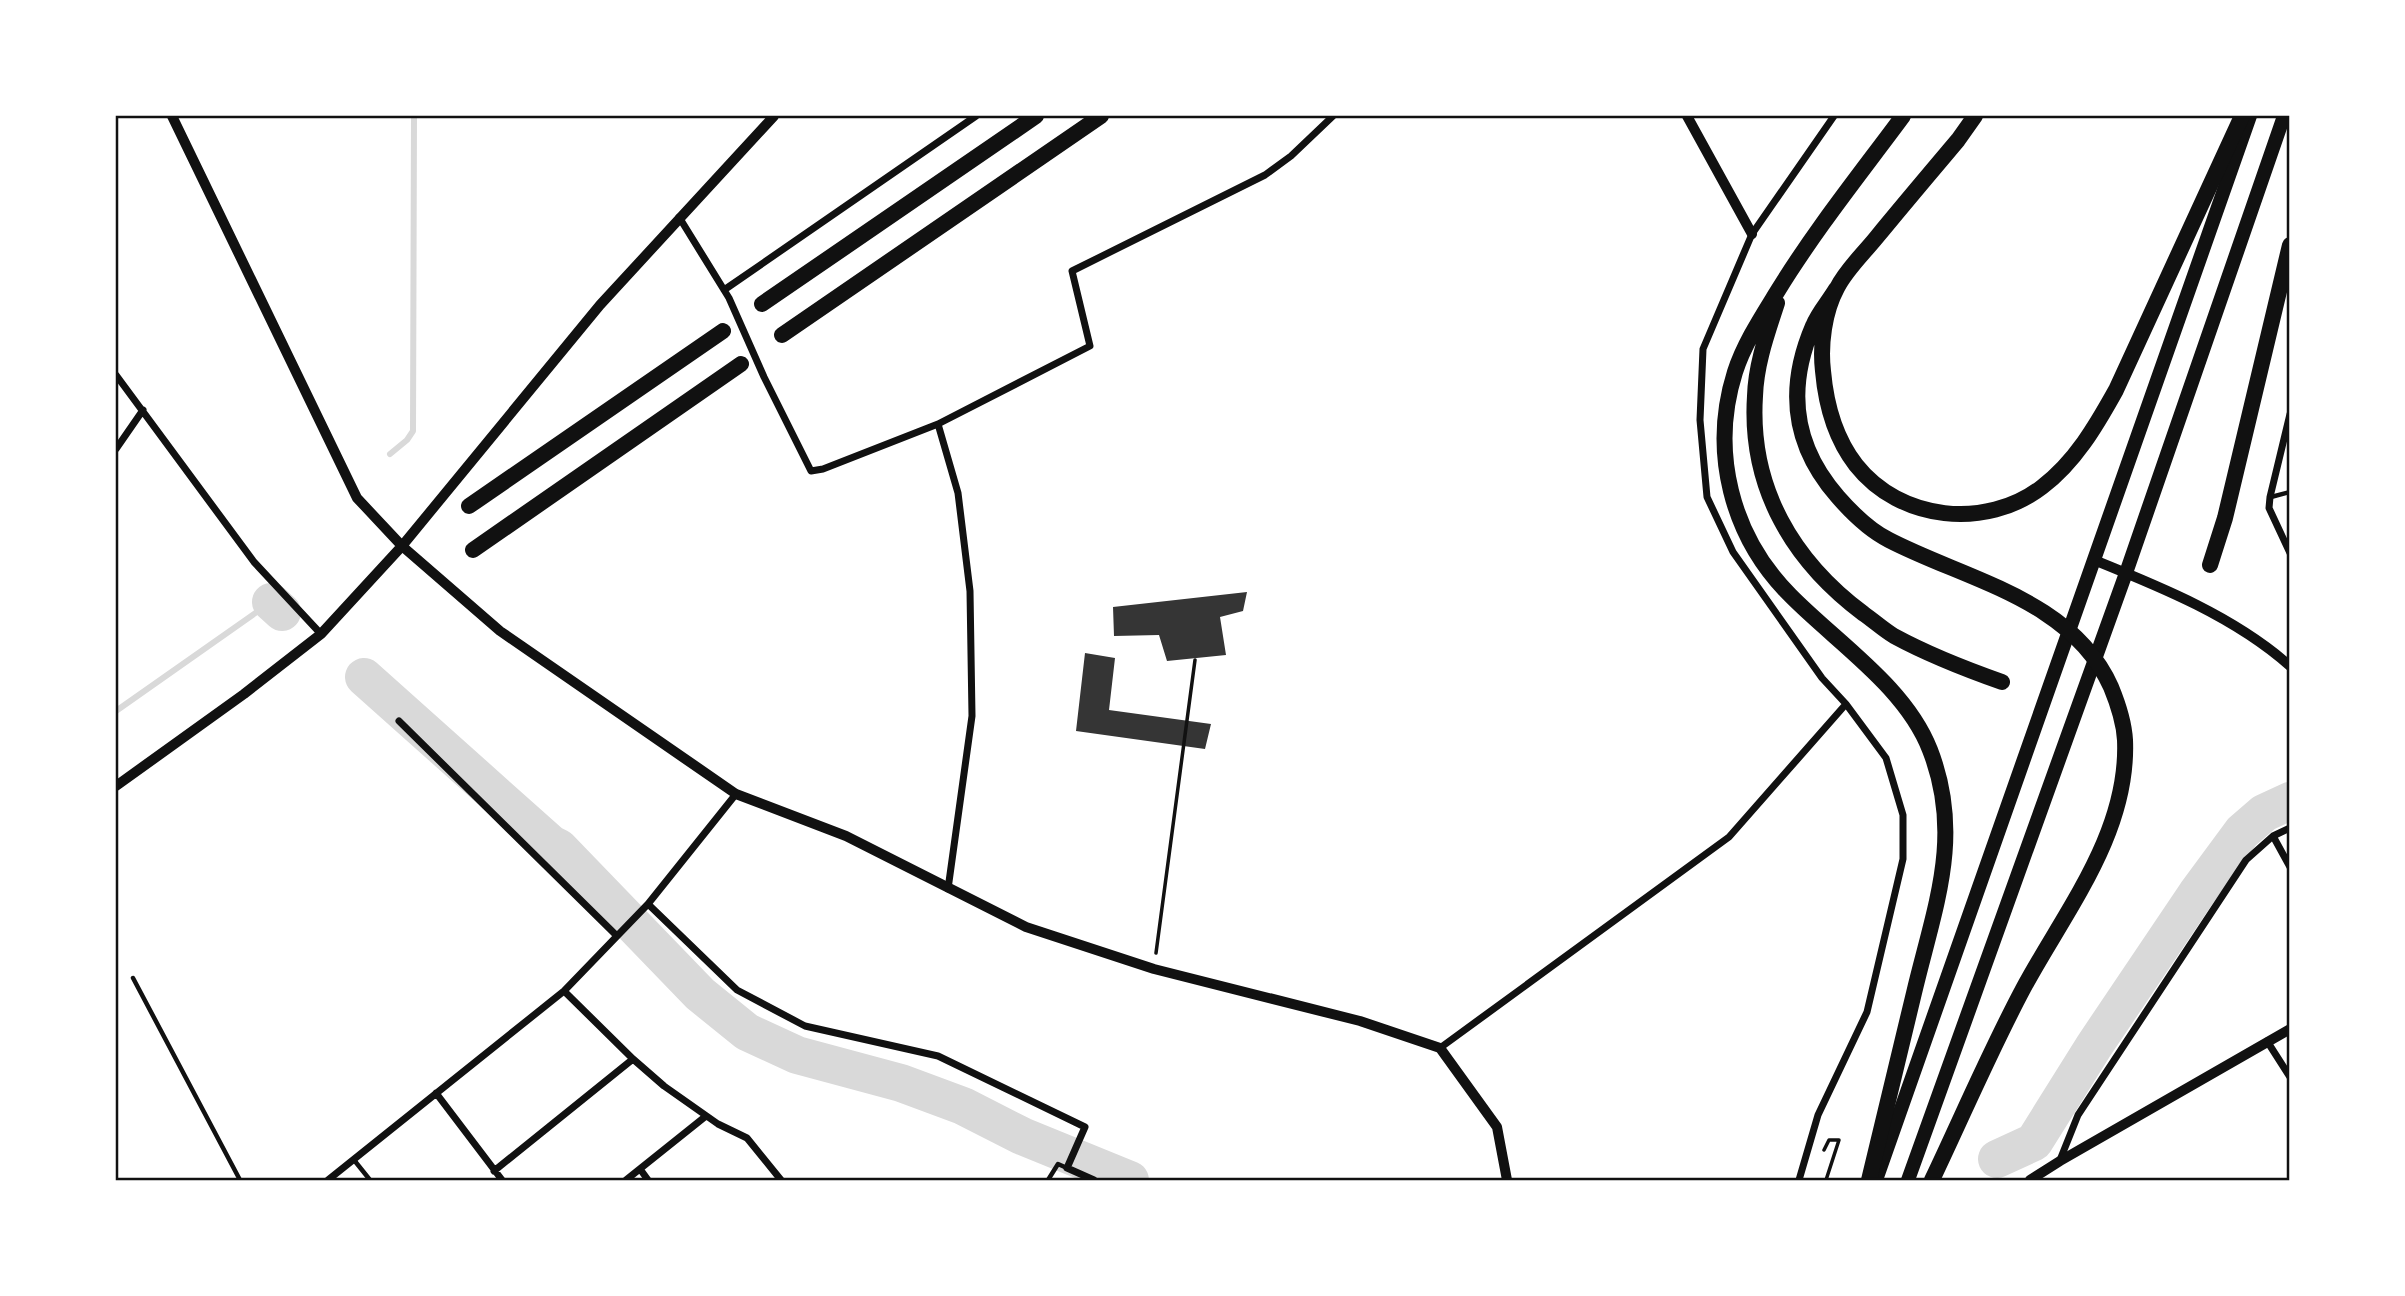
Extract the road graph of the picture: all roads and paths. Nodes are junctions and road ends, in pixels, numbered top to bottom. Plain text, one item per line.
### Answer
1 (172, 116) edge
2 (774, 116) edge
3 (976, 116) edge
4 (1036, 116) edge
5 (1333, 116) edge
6 (1687, 116) edge
7 (1834, 116) edge
8 (1903, 116) edge
9 (1975, 116) edge
10 (2242, 116) edge
11 (2250, 116) edge
12 (2284, 116) edge
13 (1098, 118) edge
14 (679, 217) junction
15 (1752, 234) junction
16 (2290, 245) edge
17 (1784, 280) junction
18 (1836, 289) junction
19 (724, 290) junction
20 (762, 304) dead end
21 (723, 331) dead end
22 (782, 335) dead end
23 (741, 365) dead end
24 (116, 374) edge
25 (143, 410) junction
26 (2290, 414) edge
27 (938, 424) junction
28 (116, 449) edge
29 (2290, 492) edge
30 (2270, 497) junction
31 (469, 506) dead end
32 (402, 546) junction
33 (473, 550) dead end
34 (2290, 553) edge
35 (2094, 560) junction
36 (2210, 565) dead end
37 (2126, 573) junction
38 (321, 634) junction
39 (1195, 660) dead end
40 (2290, 666) edge
41 (2002, 682) dead end
42 (1846, 704) junction
43 (399, 721) dead end
44 (116, 786) edge
45 (736, 794) junction
46 (2290, 828) edge
47 (2273, 836) junction
48 (2290, 867) edge
49 (947, 889) junction
50 (648, 904) junction
51 (617, 936) junction
52 (1154, 969) junction
53 (133, 978) dead end
54 (564, 991) junction
55 (2290, 1029) edge
56 (2267, 1041) junction
57 (1440, 1048) junction
58 (633, 1059) junction
59 (2290, 1077) edge
60 (436, 1093) junction
61 (706, 1115) junction
62 (353, 1160) junction
63 (2060, 1161) junction
64 (1805, 1162) junction
65 (1066, 1168) junction
66 (640, 1169) junction
67 (494, 1171) junction
68 (240, 1181) edge
69 (328, 1181) edge
70 (370, 1181) edge
71 (502, 1181) edge
72 (626, 1181) edge
73 (648, 1181) edge
74 (781, 1181) edge
75 (1048, 1181) edge
76 (1094, 1181) edge
77 (1507, 1181) edge
78 (1800, 1181) edge
79 (1826, 1181) edge
80 (1869, 1181) edge
81 (1876, 1181) edge
82 (1908, 1181) edge
83 (1932, 1181) edge
84 (2030, 1181) edge

1 - 32 street
2 - 14 street
3 - 19 street
4 - 20 highway
5 - 27 street
6 - 15 street
7 - 15 street
8 - 17 highway
9 - 18 highway
10 - 18 highway
11 - 35 main road
12 - 37 main road
13 - 22 highway
14 - 19 street
14 - 32 street
15 - 42 street
16 - 36 highway
17 - 41 highway
17 - 80 highway
18 - 83 highway
19 - 27 street
21 - 31 highway
23 - 33 highway
24 - 25 street
25 - 28 street
25 - 38 street
26 - 30 street
27 - 49 street
29 - 30 lane
30 - 34 street
32 - 38 street
32 - 45 street
35 - 37 street
35 - 81 main road
37 - 40 street
37 - 82 main road
38 - 44 street
39 - 52 path
42 - 57 street
42 - 64 street
43 - 51 street
45 - 49 street
45 - 50 street
46 - 47 street
47 - 48 street
47 - 63 street
49 - 52 street
50 - 51 street
50 - 65 street
51 - 54 street
52 - 57 street
53 - 68 lane
54 - 58 street
54 - 60 street
55 - 56 street
56 - 59 street
56 - 63 street
57 - 77 street
58 - 61 street
58 - 67 street
60 - 62 street
60 - 67 street
61 - 66 street
61 - 74 street
62 - 69 street
62 - 70 lane
63 - 84 street
64 - 78 street
64 - 79 path
65 - 75 lane
65 - 76 street
66 - 72 street
66 - 73 street
67 - 71 street

